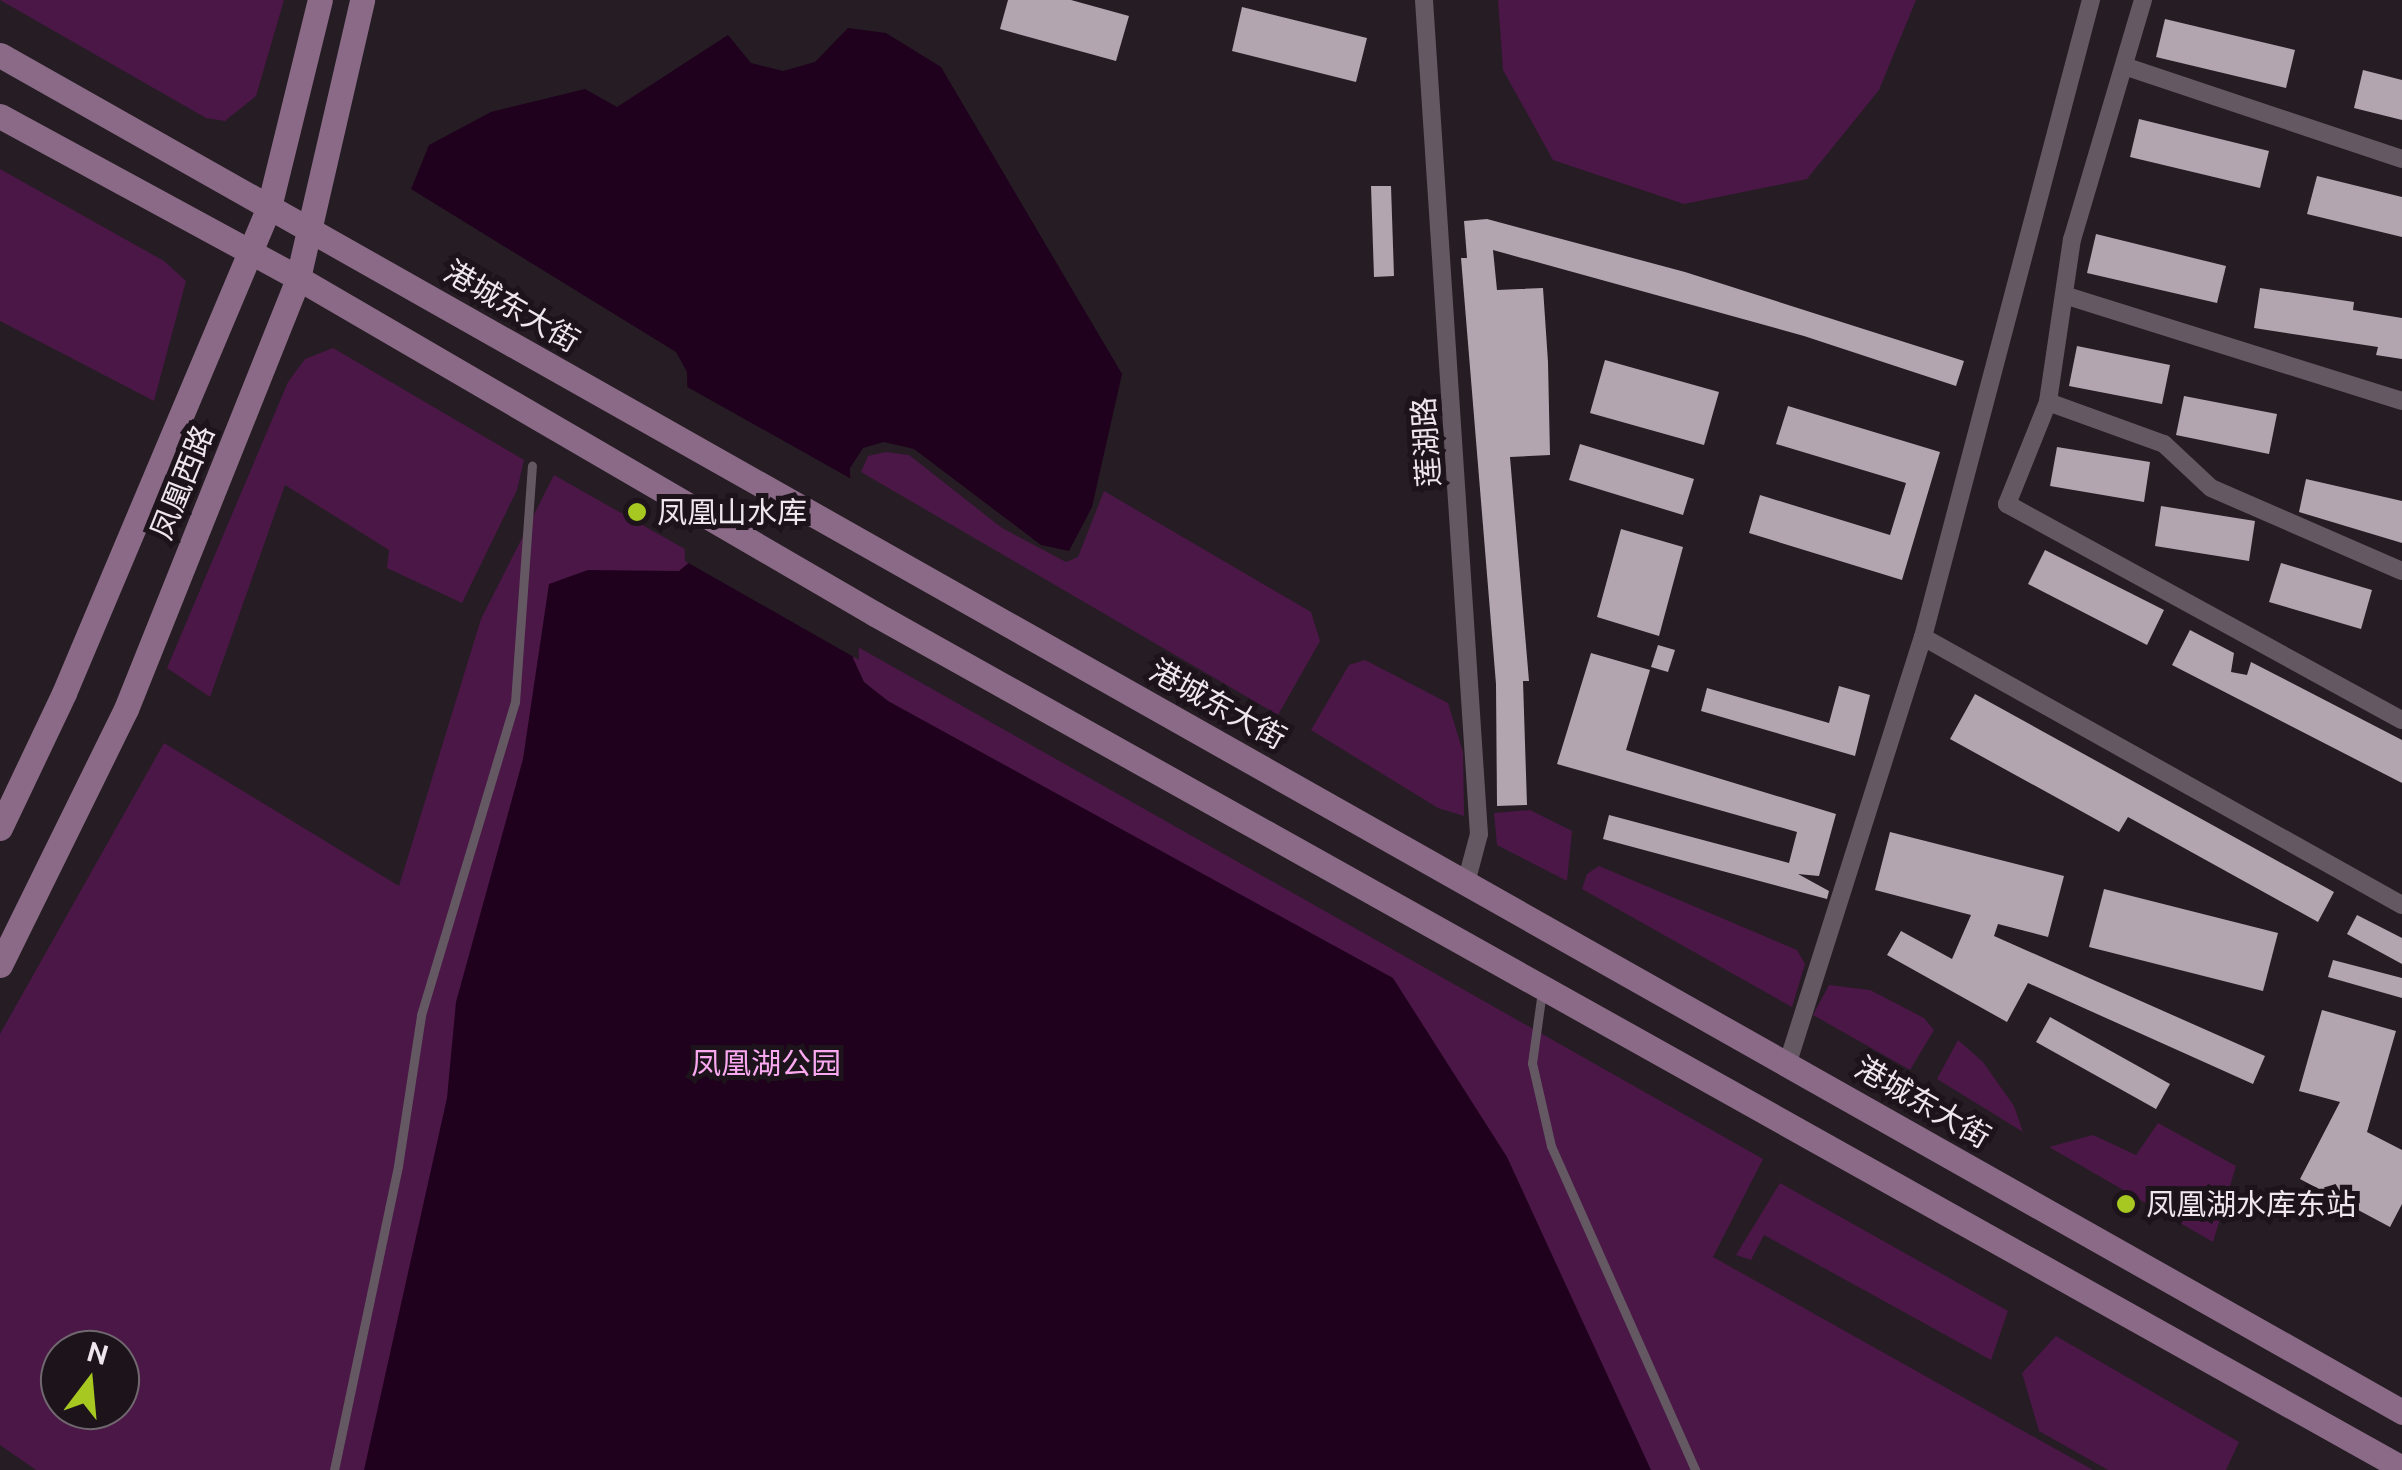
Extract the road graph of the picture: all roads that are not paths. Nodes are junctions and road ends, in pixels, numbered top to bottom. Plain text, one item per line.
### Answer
1 (320, 0) edge
2 (362, 0) edge
3 (1424, 0) edge
4 (2091, 0) edge
5 (2143, 0) edge
6 (0, 55) edge
7 (2124, 66) junction
8 (0, 116) edge
9 (2402, 159) edge
10 (269, 206) junction
11 (308, 227) junction
12 (245, 251) junction
13 (298, 278) junction
14 (2064, 295) junction
15 (2402, 401) edge
16 (2048, 402) junction
17 (532, 466) dead end
18 (2402, 571) edge
19 (1924, 637) junction
20 (2402, 720) edge
21 (0, 828) edge
22 (1466, 879) junction
23 (2402, 905) edge
24 (0, 965) edge
25 (1543, 984) junction
26 (1788, 1062) junction
27 (2402, 1412) edge
28 (2396, 1462) edge
29 (334, 1470) edge
30 (1695, 1470) edge

1 - 10 main road, 凤凰西路
2 - 11 main road, 凤凰西路
3 - 22 street, 莲湖路
4 - 19 street
5 - 7 street
6 - 10 main road, 港城东大街
7 - 9 street
7 - 14 street
8 - 12 main road
10 - 11 main road, 港城东大街
10 - 12 main road, 凤凰西路
11 - 13 main road, 凤凰西路
11 - 22 main road, 港城东大街
12 - 13 main road
12 - 21 main road, 凤凰西路
13 - 24 main road, 凤凰西路
13 - 25 main road
14 - 15 street
14 - 16 street
16 - 18 street
16 - 20 street
17 - 29 lane
19 - 23 street
19 - 26 street
22 - 26 main road, 港城东大街
25 - 28 main road
25 - 30 lane
26 - 27 main road, 港城东大街

